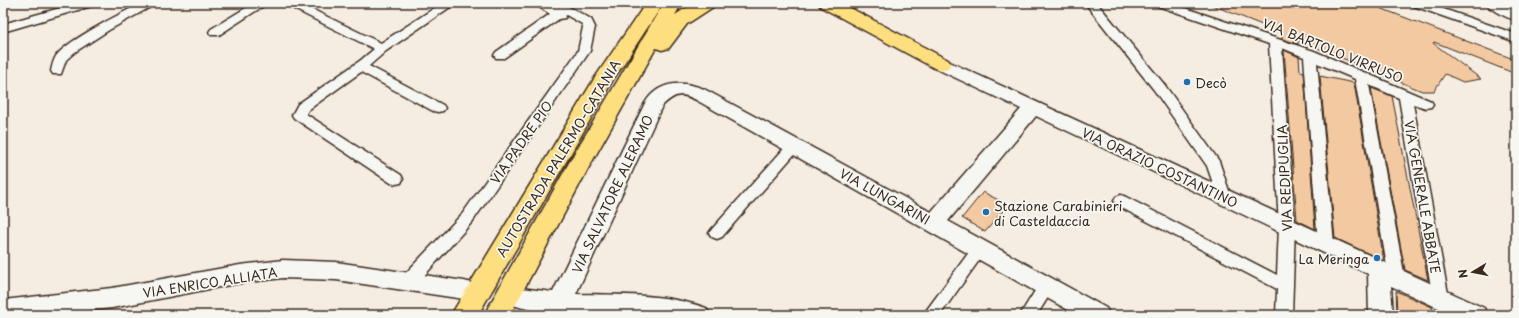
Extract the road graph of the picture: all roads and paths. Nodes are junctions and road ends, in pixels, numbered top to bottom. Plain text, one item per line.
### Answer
1 (91, 3) edge
2 (150, 3) edge
3 (262, 3) edge
4 (290, 3) edge
5 (450, 3) edge
6 (539, 3) edge
7 (645, 3) edge
8 (655, 3) edge
9 (673, 3) edge
10 (707, 3) edge
11 (821, 3) edge
12 (1091, 3) edge
13 (1159, 3) edge
14 (1415, 3) edge
15 (1494, 3) edge
16 (839, 5) edge
17 (556, 8) edge
18 (1516, 15) edge
19 (3, 28) edge
20 (214, 32) dead end
21 (1516, 38) edge
22 (1275, 41) junction
23 (382, 48) junction
24 (1310, 54) junction
25 (500, 55) dead end
26 (941, 64) joint
27 (360, 66) junction
28 (57, 71) dead end
29 (1361, 77) junction
30 (669, 91) joint
31 (1405, 95) junction
32 (1426, 104) dead end
33 (438, 108) dead end
34 (1033, 108) junction
35 (794, 146) junction
36 (578, 167) junction
37 (396, 179) dead end
38 (1224, 197) junction
39 (1121, 201) dead end
40 (934, 223) junction
41 (1287, 226) junction
42 (717, 233) dead end
43 (506, 243) junction
44 (1326, 244) junction
45 (980, 248) junction
46 (1388, 274) junction
47 (409, 281) junction
48 (1047, 286) junction
49 (1285, 286) junction
50 (464, 290) tunnel mouth
51 (521, 298) tunnel mouth
52 (1441, 299) junction
53 (557, 309) edge
54 (3, 310) edge
55 (464, 315) edge
56 (497, 315) edge
57 (698, 315) edge
58 (931, 315) edge
59 (1028, 315) edge
60 (1098, 315) edge
61 (1284, 315) edge
62 (1381, 315) edge
63 (1476, 315) edge

1 - 19 street
2 - 28 street
3 - 20 street
4 - 23 street
5 - 23 street
6 - 17 street, VIA PADRE PIO
7 - 43 highway
8 - 43 highway, AUTOSTRADA PALERMO-CATANIA
9 - 36 highway, AUTOSTRADA PALERMO-CATANIA
10 - 36 highway
11 - 16 highway
12 - 38 street
13 - 22 street, VIA BARTOLO VIRRUSO
14 - 21 street
15 - 18 street
16 - 26 highway
17 - 25 street
17 - 47 street, VIA PADRE PIO
22 - 24 street, VIA BARTOLO VIRRUSO
22 - 41 street, VIA REDIPUGLIA
23 - 27 street
24 - 29 street, VIA BARTOLO VIRRUSO
24 - 44 street
26 - 34 street, VIA ORAZIO COSTANTINO
27 - 33 street
27 - 37 street
29 - 31 street, VIA BARTOLO VIRRUSO
29 - 46 street
30 - 35 street, VIA LUNGARINI
30 - 53 street, VIA SALVATORE ALERAMO
31 - 32 street, VIA BARTOLO VIRRUSO
31 - 52 street, VIA GENERALE ABBATE
34 - 38 street, VIA ORAZIO COSTANTINO
34 - 40 street
35 - 40 street, VIA LUNGARINI
35 - 42 street
36 - 56 highway, AUTOSTRADA PALERMO-CATANIA
38 - 41 street, VIA ORAZIO COSTANTINO
39 - 49 street
40 - 45 street, VIA LUNGARINI
41 - 44 street, VIA ORAZIO COSTANTINO
41 - 49 street, VIA REDIPUGLIA
43 - 55 highway, AUTOSTRADA PALERMO-CATANIA
44 - 46 street, VIA ORAZIO COSTANTINO
45 - 48 street, VIA LUNGARINI
45 - 58 street
46 - 52 street, VIA ORAZIO COSTANTINO
46 - 62 street
47 - 50 street, VIA ENRICO ALLIATA
47 - 54 street, VIA ENRICO ALLIATA
48 - 59 street
48 - 60 street, VIA LUNGARINI
49 - 61 street, VIA REDIPUGLIA
51 - 53 street
52 - 63 street, VIA ORAZIO COSTANTINO
53 - 57 street

